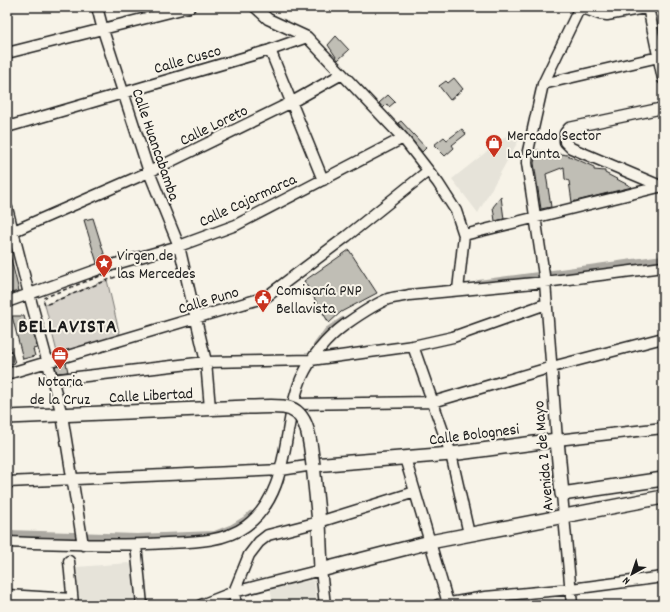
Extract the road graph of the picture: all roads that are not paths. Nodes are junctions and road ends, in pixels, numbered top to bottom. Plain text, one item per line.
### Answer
1 (97, 7) edge
2 (190, 7) edge
3 (255, 7) edge
4 (649, 7) edge
5 (588, 8) edge
6 (103, 30) junction
7 (306, 37) junction
8 (270, 50) junction
9 (7, 53) edge
10 (661, 57) edge
11 (342, 74) junction
12 (663, 79) edge
13 (543, 84) junction
14 (123, 92) junction
15 (292, 102) junction
16 (663, 108) edge
17 (7, 127) edge
18 (403, 138) junction
19 (428, 171) junction
20 (149, 172) junction
21 (322, 180) junction
22 (663, 187) edge
23 (7, 208) edge
24 (536, 218) junction
25 (10, 232) edge
26 (464, 235) junction
27 (179, 246) junction
28 (663, 267) edge
29 (545, 281) junction
30 (458, 290) junction
31 (29, 294) junction
32 (7, 302) edge
33 (546, 304) junction
34 (197, 318) junction
35 (663, 338) edge
36 (413, 346) junction
37 (311, 360) junction
38 (206, 362) junction
39 (47, 363) junction
40 (552, 368) junction
41 (7, 374) edge
42 (52, 380) junction
43 (433, 402) junction
44 (294, 404) junction
45 (210, 408) junction
46 (62, 415) junction
47 (7, 417) edge
48 (663, 428) edge
49 (557, 440) junction
50 (451, 454) junction
51 (406, 458) junction
52 (313, 466) junction
53 (285, 470) junction
54 (73, 479) junction
55 (663, 479) edge
56 (7, 482) edge
57 (415, 492) junction
58 (562, 494) junction
59 (663, 497) edge
60 (564, 516) junction
61 (319, 522) junction
62 (469, 534) junction
63 (7, 542) edge
64 (430, 542) junction
65 (84, 545) junction
66 (136, 545) junction
67 (69, 560) dead end
68 (321, 570) junction
69 (663, 577) edge
70 (570, 589) junction
71 (234, 592) junction
72 (7, 595) edge
73 (485, 601) edge
74 (72, 602) edge
75 (443, 604) edge
76 (142, 605) edge
77 (201, 605) edge
78 (236, 605) edge
79 (325, 605) edge
80 (572, 605) edge

1 - 6 street, Calle Huancabamba
2 - 6 street
3 - 7 street
4 - 5 street
4 - 10 street
5 - 13 street, Avenida 2 de Mayo
6 - 9 street
6 - 14 street, Calle Huancabamba
7 - 8 street, Calle Cusco
7 - 11 street
8 - 14 street, Calle Cusco
8 - 15 street
10 - 12 street
10 - 13 street
11 - 15 street, Calle Loreto
11 - 18 street
13 - 24 street, Avenida 2 de Mayo
14 - 17 street, Calle Cusco
14 - 20 street, Calle Huancabamba
15 - 20 street, Calle Loreto
15 - 21 street
16 - 22 street
18 - 19 street
18 - 21 street, Calle Cajarmarca
19 - 26 street
19 - 34 street, Calle Puno
20 - 25 street, Calle Loreto
20 - 27 street, Calle Huancabamba
21 - 27 street, Calle Cajarmarca
22 - 24 street
23 - 25 street
24 - 26 street
24 - 29 street, Avenida 2 de Mayo
25 - 31 street
26 - 30 street
27 - 31 street, Calle Cajarmarca
27 - 34 street, Calle Huancabamba
28 - 29 street
29 - 30 street
29 - 33 street, Avenida 2 de Mayo
30 - 37 street
31 - 32 street, Calle Cajarmarca
31 - 39 street
33 - 36 street
33 - 40 street, Avenida 2 de Mayo
34 - 38 street, Calle Huancabamba
34 - 39 street, Calle Puno
35 - 40 street
36 - 37 street
36 - 43 street
37 - 38 street
37 - 44 street
38 - 42 street
38 - 45 street, Calle Huancabamba
39 - 41 street, Calle Puno
39 - 42 street
40 - 43 street
40 - 49 street, Avenida 2 de Mayo
42 - 46 street
43 - 44 street
43 - 50 street
44 - 53 street
45 - 46 main road, Calle Libertad
45 - 52 main road, Calle Libertad, bridge
46 - 47 main road, Calle Libertad
46 - 54 street
48 - 49 street, Calle Bolognesi
49 - 50 main road, Calle Bolognesi
49 - 58 main road, Avenida 2 de Mayo
50 - 51 main road, Calle Bolognesi
50 - 62 street
51 - 52 main road, Calle Bolognesi
51 - 57 street
52 - 53 street, Calle Bolognesi
52 - 61 main road
53 - 54 street, Calle Bolognesi
53 - 66 street
54 - 56 street, Calle Bolognesi
54 - 65 street
55 - 58 main road
57 - 61 street
57 - 64 street
58 - 60 street, Avenida 2 de Mayo
59 - 60 main road
60 - 62 main road
60 - 70 street, Avenida 2 de Mayo
61 - 68 main road
61 - 71 street
62 - 64 main road
63 - 65 street
64 - 68 main road
64 - 75 street
65 - 66 street
66 - 76 street
67 - 74 street
68 - 71 street
68 - 79 street
69 - 70 street
70 - 73 street
70 - 80 street, Avenida 2 de Mayo
71 - 77 street
71 - 78 street
72 - 74 street
73 - 75 street

